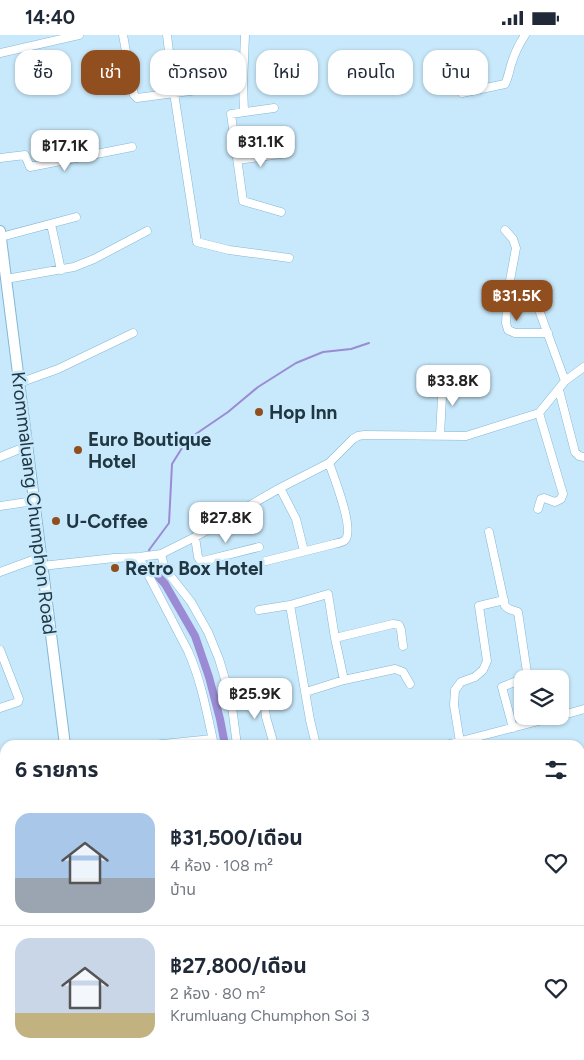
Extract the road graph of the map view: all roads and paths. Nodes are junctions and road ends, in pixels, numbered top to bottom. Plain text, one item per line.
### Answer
1 (79, 35) edge
2 (122, 35) edge
3 (168, 35) edge
4 (245, 35) edge
5 (525, 35) edge
6 (170, 50) edge
7 (244, 50) edge
8 (0, 53) edge
9 (488, 88) edge
10 (159, 95) edge
11 (174, 95) edge
12 (243, 95) edge
13 (274, 108) dead end
14 (244, 112) junction
15 (132, 147) dead end
16 (280, 153) dead end
17 (0, 159) edge
18 (238, 160) junction
19 (281, 212) dead end
20 (76, 217) dead end
21 (52, 224) junction
22 (505, 230) dead end
23 (147, 231) dead end
24 (0, 234) edge
25 (289, 258) dead end
26 (2, 260) edge
27 (60, 269) junction
28 (6, 279) junction
29 (508, 291) junction
30 (4, 299) edge
31 (133, 333) dead end
32 (548, 333) junction
33 (584, 367) edge
34 (443, 378) dead end
35 (565, 381) junction
36 (19, 383) junction
37 (559, 390) junction
38 (539, 413) junction
39 (440, 435) junction
40 (27, 446) junction
41 (0, 457) edge
42 (584, 458) edge
43 (330, 463) junction
44 (280, 488) junction
45 (34, 501) junction
46 (0, 505) edge
47 (538, 509) dead end
48 (488, 532) dead end
49 (195, 537) junction
50 (259, 547) dead end
51 (304, 551) junction
52 (159, 554) junction
53 (140, 557) junction
54 (266, 561) dead end
55 (42, 562) junction
56 (0, 572) edge
57 (504, 600) junction
58 (290, 605) junction
59 (259, 610) dead end
60 (335, 638) junction
61 (403, 646) dead end
62 (0, 650) edge
63 (524, 670) edge
64 (344, 680) junction
65 (514, 682) edge
66 (410, 684) dead end
67 (266, 690) dead end
68 (306, 692) junction
69 (0, 708) edge
70 (584, 709) edge
71 (569, 713) edge
72 (520, 725) edge
73 (513, 728) junction
74 (64, 740) edge
75 (213, 740) edge
76 (236, 740) edge
77 (273, 740) edge
78 (315, 740) edge
79 (460, 740) edge
80 (464, 740) edge

1 - 8 street
2 - 10 street
3 - 6 street
4 - 7 street
5 - 9 street
11 - 25 street
12 - 14 street
13 - 14 street
14 - 18 street
15 - 17 street
16 - 18 street
18 - 19 street
20 - 21 street
21 - 24 street
21 - 27 street
22 - 29 street
23 - 27 street
24 - 26 street, Krommaluang Chumphon Road
26 - 28 street, Krommaluang Chumphon Road
27 - 28 street
28 - 30 street, Krommaluang Chumphon Road
29 - 32 street
29 - 32 street
30 - 36 street, Krommaluang Chumphon Road
31 - 36 street
32 - 35 street
33 - 35 street
34 - 39 street
35 - 37 street
36 - 40 street, Krommaluang Chumphon Road
37 - 38 street
37 - 42 street
38 - 39 street
38 - 47 street
39 - 43 street
40 - 41 street
40 - 45 street, Krommaluang Chumphon Road
43 - 44 street
43 - 51 street
44 - 49 street
44 - 51 street
45 - 46 street
45 - 55 street, Krommaluang Chumphon Road
48 - 57 street
49 - 50 street
49 - 52 street
51 - 54 street
52 - 53 street
52 - 76 street
53 - 55 street
53 - 75 street
55 - 56 street
55 - 74 street, Krommaluang Chumphon Road
57 - 63 street
57 - 79 street
58 - 59 street
58 - 60 street
58 - 68 street
60 - 61 street
60 - 64 street
62 - 69 street
64 - 66 street
64 - 68 street
65 - 73 street
67 - 77 street
68 - 78 street
70 - 71 street
72 - 73 street
73 - 80 street

